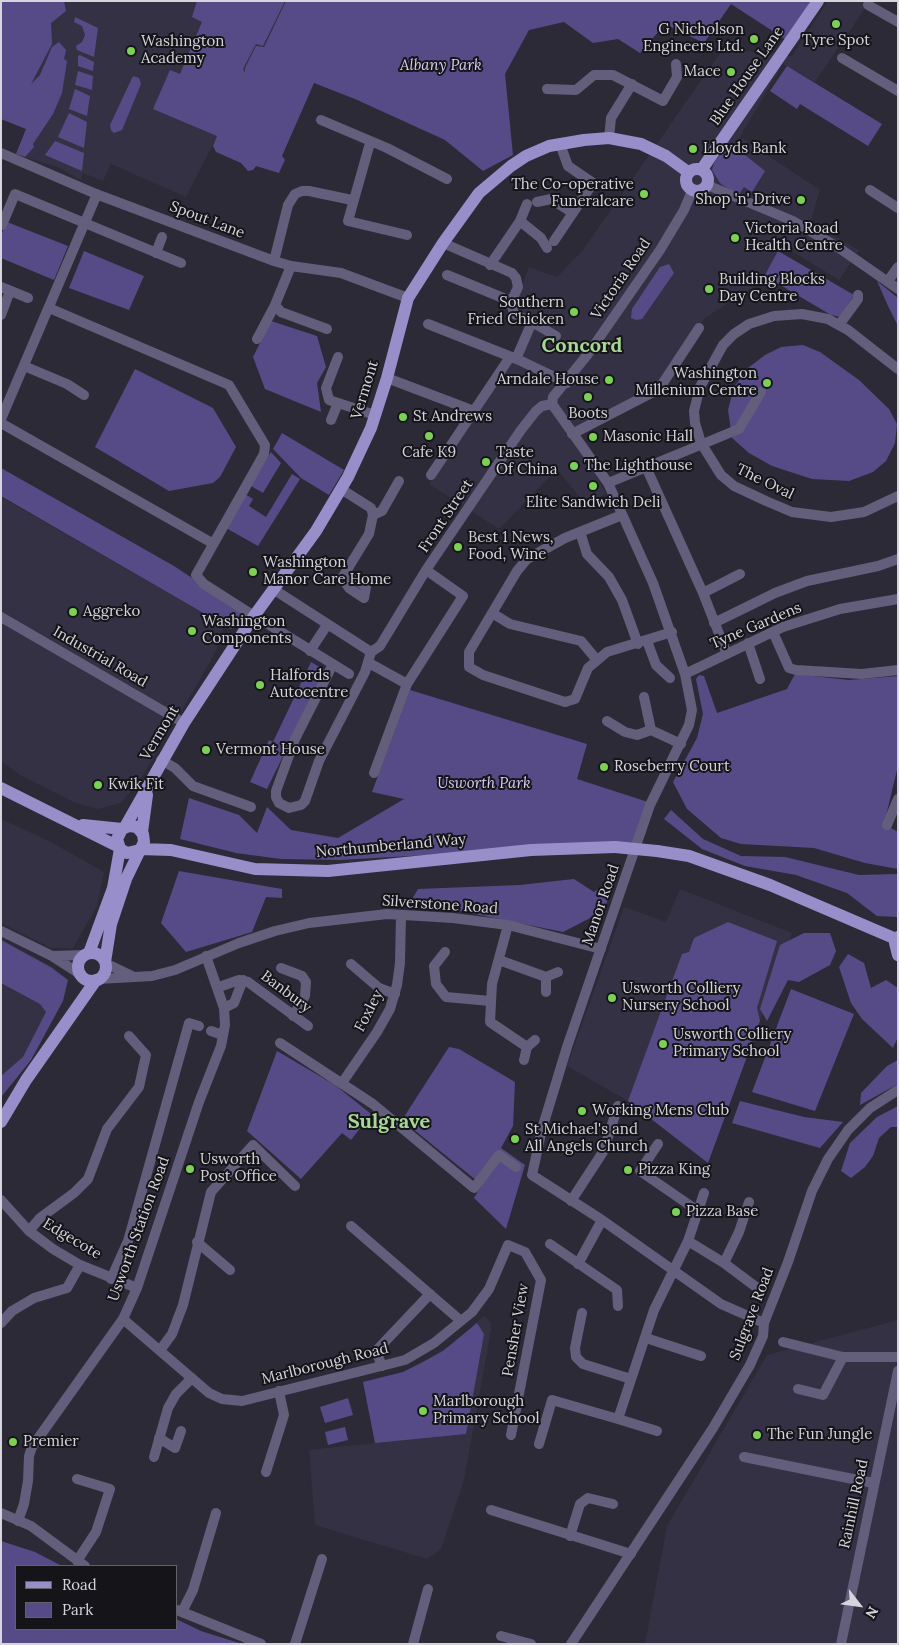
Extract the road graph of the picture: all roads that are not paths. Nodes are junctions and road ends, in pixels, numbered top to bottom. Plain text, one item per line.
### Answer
1 (818, 1) edge
2 (868, 5) dead end
3 (898, 9) edge
4 (895, 20) edge
5 (842, 58) dead end
6 (676, 64) dead end
7 (632, 84) junction
8 (547, 89) dead end
9 (898, 91) edge
10 (321, 120) dead end
11 (608, 138) junction
12 (370, 143) junction
13 (560, 144) junction
14 (1, 153) edge
15 (702, 170) junction
16 (688, 172) junction
17 (447, 179) dead end
18 (707, 185) junction
19 (692, 190) junction
20 (870, 190) dead end
21 (97, 194) junction
22 (352, 200) junction
23 (898, 208) edge
24 (573, 213) junction
25 (520, 221) junction
26 (85, 223) junction
27 (2, 226) edge
28 (407, 235) dead end
29 (162, 236) dead end
30 (443, 243) junction
31 (156, 252) junction
32 (274, 261) junction
33 (181, 263) dead end
34 (490, 265) junction
35 (290, 266) junction
36 (898, 267) edge
37 (447, 275) dead end
38 (888, 281) junction
39 (6, 289) edge
40 (898, 289) edge
41 (858, 295) dead end
42 (28, 298) dead end
43 (408, 298) junction
44 (510, 299) junction
45 (275, 306) junction
46 (49, 308) junction
47 (1, 315) edge
48 (532, 322) junction
49 (428, 324) dead end
50 (839, 325) junction
51 (699, 328) dead end
52 (327, 329) dead end
53 (556, 336) dead end
54 (257, 338) dead end
55 (338, 357) dead end
56 (515, 359) junction
57 (24, 366) junction
58 (898, 369) edge
59 (387, 378) junction
60 (567, 383) junction
61 (761, 392) dead end
62 (84, 395) dead end
63 (338, 403) junction
64 (552, 404) junction
65 (474, 411) junction
66 (375, 415) junction
67 (1, 419) edge
68 (331, 420) dead end
69 (1, 423) edge
70 (572, 434) junction
71 (701, 443) junction
72 (646, 467) junction
73 (431, 475) dead end
74 (399, 481) dead end
75 (608, 483) junction
76 (340, 489) junction
77 (898, 496) edge
78 (373, 515) junction
79 (622, 515) junction
80 (580, 532) junction
81 (212, 543) junction
82 (898, 559) edge
83 (426, 570) junction
84 (346, 572) dead end
85 (740, 574) dead end
86 (273, 589) junction
87 (703, 593) junction
88 (898, 598) edge
89 (492, 613) junction
90 (254, 616) junction
91 (1, 617) edge
92 (714, 623) junction
93 (268, 624) dead end
94 (327, 625) junction
95 (672, 632) junction
96 (773, 632) junction
97 (643, 642) junction
98 (748, 644) junction
99 (310, 651) junction
100 (371, 652) junction
101 (726, 654) junction
102 (596, 659) junction
103 (333, 664) junction
104 (369, 664) junction
105 (898, 670) edge
106 (350, 674) dead end
107 (686, 674) junction
108 (670, 678) dead end
109 (760, 679) dead end
110 (407, 684) junction
111 (644, 697) dead end
112 (608, 721) dead end
113 (184, 723) junction
114 (651, 730) junction
115 (681, 744) junction
116 (161, 760) junction
117 (374, 773) dead end
118 (1, 788) edge
119 (147, 790) junction
120 (898, 799) edge
121 (251, 807) dead end
122 (76, 825) junction
123 (887, 825) dead end
124 (123, 828) junction
125 (143, 833) junction
126 (120, 848) junction
127 (140, 850) junction
128 (171, 850) junction
129 (400, 915) junction
130 (508, 925) junction
131 (1, 931) edge
132 (897, 938) edge
133 (601, 950) junction
134 (445, 952) dead end
135 (87, 954) junction
136 (898, 955) edge
137 (52, 956) junction
138 (206, 956) junction
139 (499, 960) junction
140 (105, 962) junction
141 (351, 964) dead end
142 (282, 968) dead end
143 (558, 972) dead end
144 (82, 976) junction
145 (132, 976) junction
146 (546, 977) junction
147 (97, 979) junction
148 (244, 980) junction
149 (219, 987) junction
150 (546, 992) dead end
151 (395, 994) junction
152 (490, 1001) junction
153 (224, 1008) junction
154 (75, 1010) junction
155 (293, 1016) junction
156 (194, 1024) dead end
157 (308, 1026) dead end
158 (211, 1031) dead end
159 (223, 1035) junction
160 (130, 1036) dead end
161 (280, 1043) dead end
162 (524, 1060) dead end
163 (342, 1083) junction
164 (898, 1090) edge
165 (618, 1106) dead end
166 (3, 1116) edge
167 (658, 1144) dead end
168 (516, 1168) dead end
169 (295, 1186) dead end
170 (704, 1193) dead end
171 (1, 1200) edge
172 (571, 1201) junction
173 (749, 1202) dead end
174 (698, 1211) junction
175 (602, 1220) junction
176 (351, 1226) dead end
177 (29, 1231) junction
178 (688, 1241) junction
179 (197, 1242) junction
180 (550, 1244) dead end
181 (508, 1245) joint
182 (724, 1263) junction
183 (578, 1264) junction
184 (80, 1265) junction
185 (230, 1270) dead end
186 (673, 1270) junction
187 (111, 1279) junction
188 (137, 1288) junction
189 (760, 1290) dead end
190 (430, 1294) junction
191 (618, 1306) dead end
192 (582, 1313) dead end
193 (123, 1319) junction
194 (461, 1321) junction
195 (764, 1323) junction
196 (1, 1324) edge
197 (646, 1338) junction
198 (783, 1342) dead end
199 (161, 1349) junction
200 (702, 1356) dead end
201 (842, 1357) junction
202 (898, 1357) edge
203 (382, 1366) junction
204 (898, 1371) edge
205 (192, 1378) junction
206 (631, 1379) junction
207 (798, 1389) dead end
208 (279, 1391) junction
209 (618, 1419) junction
210 (181, 1431) dead end
211 (657, 1431) dead end
212 (511, 1435) dead end
213 (159, 1438) junction
214 (539, 1444) dead end
215 (154, 1457) dead end
216 (744, 1457) dead end
217 (266, 1472) dead end
218 (77, 1479) dead end
219 (874, 1483) junction
220 (613, 1504) dead end
221 (491, 1510) dead end
222 (1, 1513) edge
223 (216, 1513) dead end
224 (17, 1520) junction
225 (1, 1522) edge
226 (570, 1536) junction
227 (631, 1554) junction
228 (322, 1559) dead end
229 (81, 1564) edge
230 (428, 1588) dead end
231 (179, 1611) edge
232 (502, 1636) dead end
233 (261, 1644) edge
234 (296, 1644) edge
235 (413, 1644) edge
236 (531, 1644) edge
237 (571, 1644) edge
238 (841, 1644) edge

1 - 15 main road, Blue House Lane
2 - 4 street
3 - 4 street
5 - 9 street
6 - 7 street
7 - 8 street
7 - 11 street
10 - 12 street
11 - 13 main road, Vermont
11 - 16 main road, Vermont
12 - 17 street
12 - 22 street
13 - 24 street
13 - 30 main road, Vermont
14 - 21 street, Spout Lane
15 - 16 main road
15 - 18 main road
16 - 19 main road
18 - 19 main road
18 - 38 street
19 - 60 street, Victoria Road
20 - 23 street
21 - 26 street
21 - 32 street, Spout Lane
22 - 28 street
22 - 32 street
24 - 25 street
24 - 25 street
25 - 34 street
26 - 27 street
26 - 31 street
26 - 46 street
29 - 31 street
30 - 34 street
30 - 43 main road, Vermont
31 - 33 street
32 - 35 street, Spout Lane
34 - 44 street
35 - 43 street, Spout Lane
35 - 45 street
36 - 38 street
37 - 44 street
38 - 40 street
39 - 42 street
39 - 47 street
41 - 50 street
43 - 59 main road, Vermont
44 - 48 street
45 - 52 street
45 - 54 street
46 - 57 street
46 - 81 street
48 - 53 street
48 - 56 street
49 - 56 street
50 - 58 street, The Oval
50 - 71 street, The Oval
51 - 70 street
55 - 63 street
56 - 60 street
56 - 65 street
57 - 62 street
57 - 67 street
59 - 65 street
59 - 66 main road, Vermont
60 - 64 street, Victoria Road
61 - 71 street
63 - 66 street
63 - 68 street
64 - 70 street, Manor Road
64 - 83 street, Front Street
65 - 73 street
66 - 76 main road, Vermont
69 - 81 street
70 - 75 street, Manor Road
71 - 72 street
71 - 77 street, The Oval
72 - 75 street
72 - 87 street
74 - 78 street
75 - 79 street, Manor Road
76 - 78 street
76 - 86 main road, Vermont
78 - 84 street
79 - 80 street
79 - 95 street, Manor Road
80 - 89 street
80 - 97 street
81 - 90 street
82 - 92 street
83 - 100 street, Front Street
83 - 110 street
85 - 87 street
86 - 90 main road, Vermont
86 - 94 street
87 - 92 street
88 - 96 street, Tyne Gardens
89 - 102 street
89 - 102 street
90 - 113 main road, Vermont
91 - 113 street, Industrial Road
92 - 101 street
93 - 99 street
94 - 99 street
94 - 100 street
95 - 97 street
95 - 107 street, Manor Road
96 - 98 street, Tyne Gardens
96 - 105 street
97 - 102 street
97 - 108 street
98 - 101 street, Tyne Gardens
98 - 109 street
99 - 103 street
100 - 104 street
101 - 107 street, Tyne Gardens
103 - 104 street
103 - 106 street
104 - 110 street
107 - 115 street, Manor Road
110 - 117 street
111 - 114 street
112 - 114 street
113 - 116 main road, Vermont
114 - 115 street
115 - 133 street, Manor Road
116 - 119 main road, Vermont
116 - 121 street
118 - 122 main road
119 - 124 main road, Vermont
119 - 125 main road, Vermont
120 - 123 street
122 - 124 main road
122 - 126 main road
124 - 125 main road
124 - 126 main road
125 - 127 main road
125 - 128 main road, Northumberland Way
126 - 127 main road
126 - 135 main road
127 - 128 main road, Northumberland Way
127 - 140 main road
128 - 132 main road, Northumberland Way, bridge
129 - 130 street, Silverstone Road
129 - 138 street, Silverstone Road
129 - 151 street, Foxley
130 - 133 street, Silverstone Road
130 - 139 street
131 - 137 street
132 - 136 main road
133 - 172 street, Manor Road
134 - 152 street
135 - 137 street
135 - 140 main road
135 - 144 main road
137 - 144 street
138 - 145 street, Silverstone Road
138 - 149 street, Usworth Station Road
139 - 146 street
139 - 152 street
140 - 145 street
140 - 147 main road
141 - 151 street
142 - 155 street
143 - 146 street
144 - 147 main road
144 - 154 main road
145 - 147 street, Silverstone Road
146 - 150 street
147 - 154 main road
148 - 149 street, Banbury
148 - 153 street
148 - 155 street, Banbury
149 - 153 street, Usworth Station Road
151 - 163 street, Foxley
152 - 162 street
153 - 159 street, Usworth Station Road
154 - 166 main road
155 - 157 street, Banbury
156 - 187 street
158 - 159 street
159 - 188 street, Usworth Station Road
160 - 177 street
161 - 163 street
163 - 168 street
164 - 195 street, Sulgrave Road
165 - 172 street
167 - 174 street
169 - 179 street
170 - 174 street
171 - 177 street, Edgecote
172 - 175 street, Manor Road
173 - 182 street
174 - 178 street
175 - 183 street
175 - 186 street, Manor Road
176 - 190 street
177 - 184 street, Edgecote
178 - 182 street
178 - 186 street
179 - 185 street
179 - 199 street
180 - 183 street
181 - 194 street, Marlborough Road
181 - 212 street, Pensher View
182 - 189 street
183 - 191 street
184 - 187 street, Edgecote
184 - 196 street
186 - 195 street, Manor Road
186 - 197 street
187 - 188 street, Edgecote
188 - 193 street, Usworth Station Road
190 - 194 street
190 - 203 street
192 - 206 street
193 - 199 street, Marlborough Road
193 - 224 street, Usworth Station Road
194 - 203 street, Marlborough Road
195 - 227 street, Sulgrave Road
197 - 200 street
197 - 206 street
198 - 201 street
199 - 205 street, Marlborough Road
201 - 202 street
201 - 207 street
203 - 208 street, Marlborough Road
204 - 219 street, Rainhill Road
205 - 208 street, Marlborough Road
205 - 213 street
206 - 209 street
208 - 217 street
209 - 211 street
209 - 214 street
210 - 213 street
213 - 215 street
216 - 219 street
218 - 229 street
219 - 238 street, Rainhill Road
220 - 226 street
221 - 226 street
222 - 224 street
223 - 231 street
224 - 225 street
224 - 229 street
226 - 227 street
227 - 237 street, Sulgrave Road
228 - 234 street
230 - 235 street
231 - 233 street
232 - 236 street

